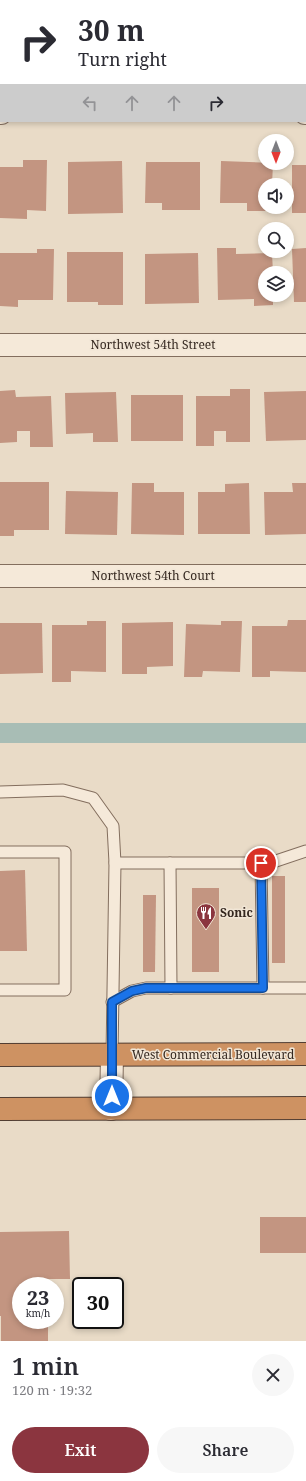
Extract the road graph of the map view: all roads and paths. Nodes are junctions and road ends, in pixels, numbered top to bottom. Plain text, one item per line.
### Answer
1 (0, 345) edge
2 (306, 345) edge
3 (0, 576) edge
4 (306, 576) edge
5 (0, 792) edge
6 (306, 851) edge
7 (0, 852) edge
8 (115, 863) junction
9 (170, 863) junction
10 (261, 863) junction
11 (171, 988) junction
12 (263, 988) junction
13 (306, 988) edge
14 (0, 990) edge
15 (112, 1002) junction
16 (306, 1054) edge
17 (0, 1055) edge
18 (112, 1055) junction
19 (306, 1108) edge
20 (0, 1109) edge
21 (112, 1109) junction

1 - 2 street, Northwest 54th Street
3 - 4 street, Northwest 54th Court
5 - 8 lane
6 - 10 lane
7 - 14 lane
8 - 9 lane
8 - 15 lane
9 - 10 lane
9 - 11 lane
10 - 12 lane
11 - 12 lane
11 - 15 lane
12 - 13 lane
15 - 18 lane
16 - 18 highway, West Commercial Boulevard
17 - 18 highway, West Commercial Boulevard
18 - 21 street
19 - 21 highway
20 - 21 highway

